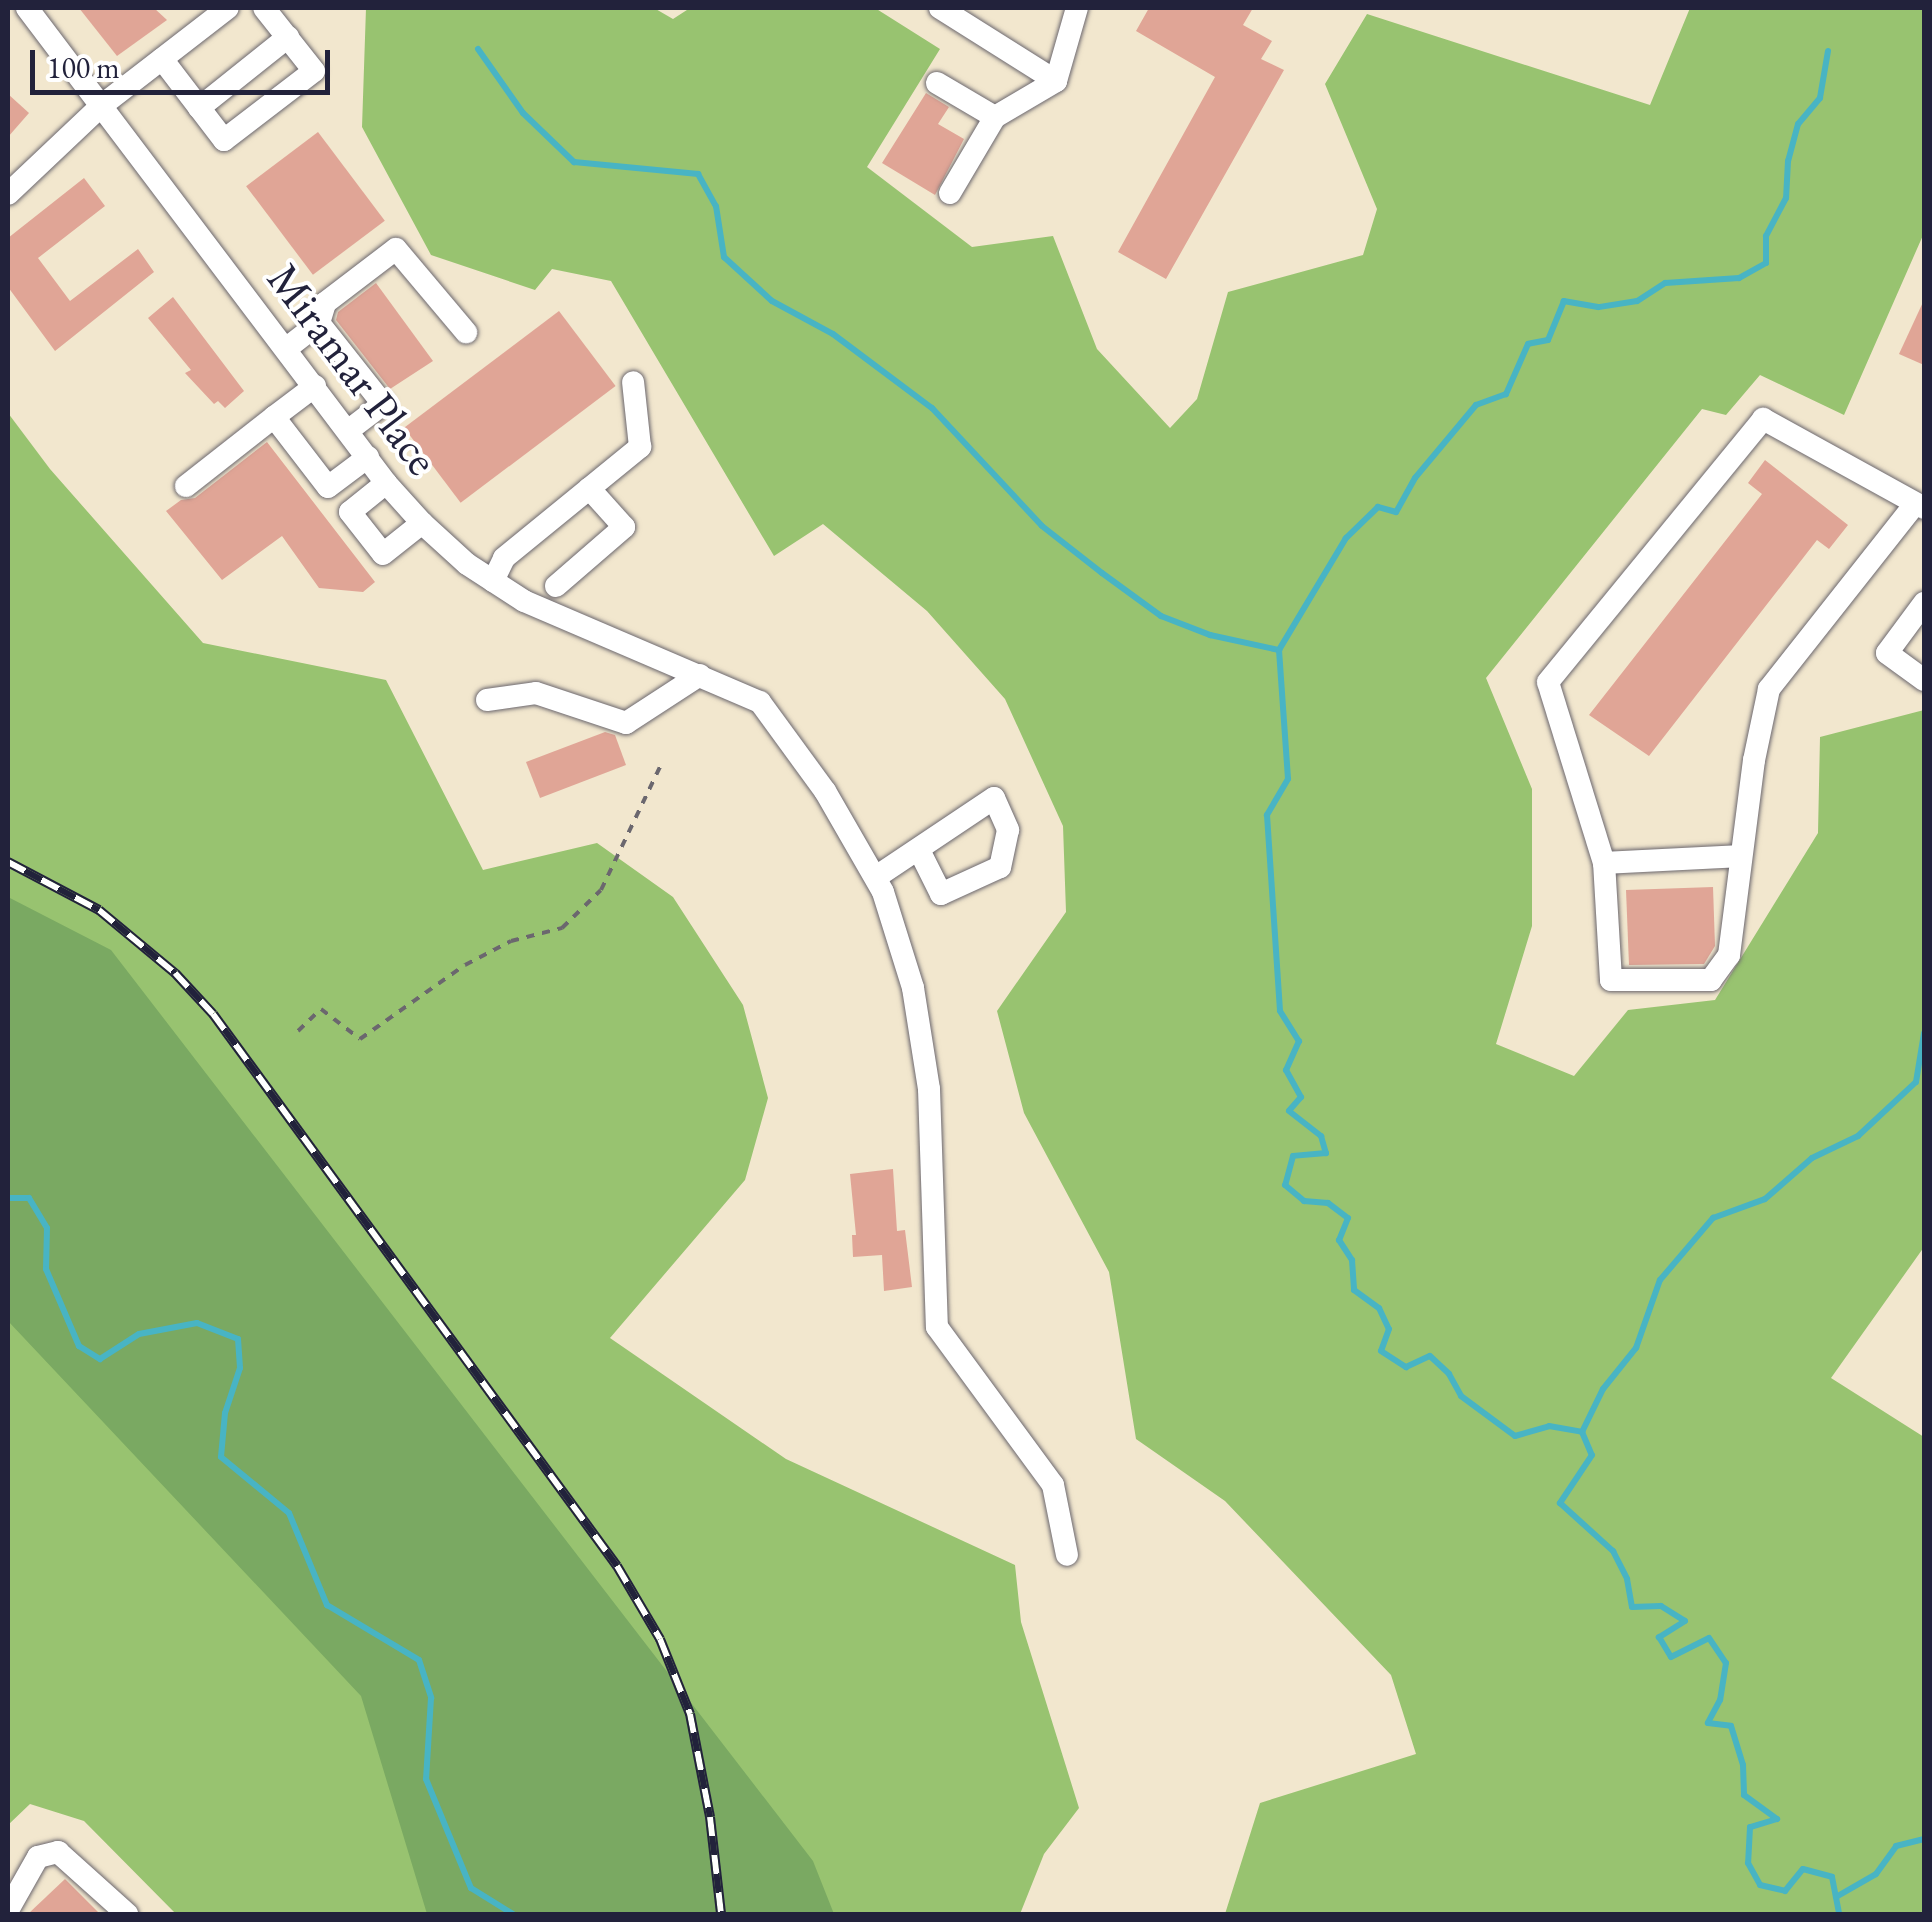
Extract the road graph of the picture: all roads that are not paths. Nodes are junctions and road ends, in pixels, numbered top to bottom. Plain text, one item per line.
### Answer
1 (27, 8) edge
2 (228, 8) edge
3 (264, 8) edge
4 (940, 8) edge
5 (1077, 8) edge
6 (288, 38) junction
7 (162, 59) junction
8 (1056, 81) junction
9 (937, 83) dead end
10 (102, 106) junction
11 (199, 108) junction
12 (994, 117) junction
13 (950, 193) dead end
14 (8, 194) edge
15 (319, 323) junction
16 (466, 332) dead end
17 (287, 348) junction
18 (633, 382) dead end
19 (315, 386) junction
20 (274, 418) junction
21 (349, 430) junction
22 (368, 457) junction
23 (386, 484) junction
24 (186, 486) dead end
25 (590, 488) junction
26 (1920, 506) edge
27 (422, 523) junction
28 (492, 581) junction
29 (556, 586) dead end
30 (1924, 603) edge
31 (700, 675) junction
32 (1924, 680) edge
33 (486, 700) dead end
34 (919, 850) dead end
35 (1741, 856) junction
36 (1604, 863) junction
37 (876, 877) junction
38 (1067, 1555) dead end
39 (8, 1910) edge
40 (127, 1914) edge

1 - 10 street, Miramar Place
2 - 7 street
3 - 6 street
4 - 8 street
5 - 8 street
6 - 11 street
6 - 11 street
7 - 10 street
7 - 11 street
8 - 12 street
9 - 12 street
10 - 14 street
10 - 17 street, Miramar Place
12 - 13 street
15 - 16 street
15 - 17 street
15 - 21 street
17 - 19 street, Miramar Place
18 - 25 street
19 - 20 street
19 - 21 street, Miramar Place
20 - 22 street
20 - 24 street
21 - 22 street, Miramar Place
22 - 23 street, Miramar Place
23 - 27 street, Miramar Place
23 - 27 street
25 - 28 street
25 - 29 street
26 - 35 street
26 - 36 street
27 - 28 street, Miramar Place
28 - 31 street, Miramar Place
30 - 32 street
31 - 33 street
31 - 37 street, Miramar Place
34 - 37 street
35 - 36 street
35 - 36 street
37 - 38 street, Miramar Place
39 - 40 street

